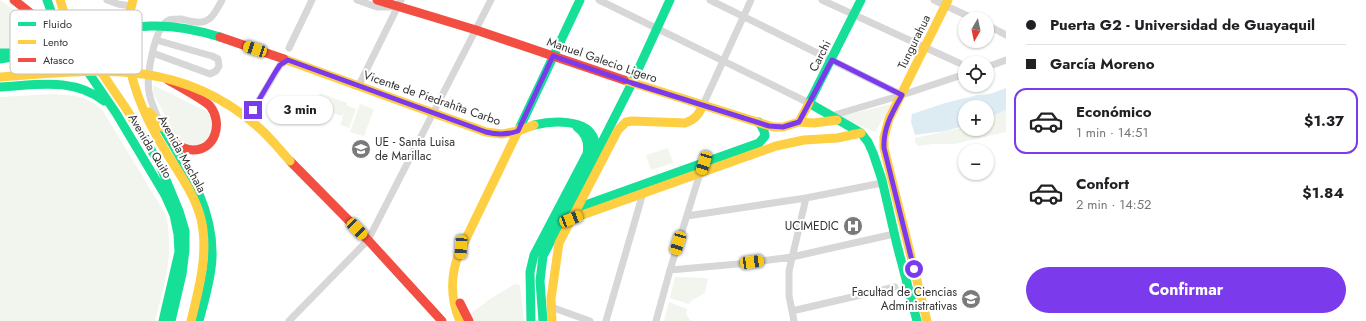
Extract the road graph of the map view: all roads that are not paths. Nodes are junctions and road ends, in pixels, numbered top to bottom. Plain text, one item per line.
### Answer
1 (14, 0) edge
2 (47, 0) edge
3 (60, 0) edge
4 (107, 0) edge
5 (222, 0) edge
6 (312, 0) edge
7 (356, 0) edge
8 (377, 0) edge
9 (491, 0) edge
10 (580, 0) edge
11 (599, 0) edge
12 (670, 0) edge
13 (710, 0) edge
14 (751, 0) edge
15 (822, 0) edge
16 (861, 0) edge
17 (934, 0) edge
18 (132, 3) edge
19 (947, 3) edge
20 (400, 4) edge
21 (27, 10) edge
22 (51, 10) edge
23 (63, 10) edge
24 (962, 12) edge
25 (854, 15) junction
26 (743, 16) junction
27 (142, 26) edge
28 (657, 28) junction
29 (994, 29) edge
30 (476, 30) junction
31 (1006, 35) edge
32 (156, 40) junction
33 (174, 45) junction
34 (290, 48) dead end
35 (925, 48) junction
36 (0, 53) edge
37 (10, 53) edge
38 (153, 53) junction
39 (553, 56) junction
40 (10, 57) edge
41 (0, 59) edge
42 (171, 59) junction
43 (286, 60) junction
44 (832, 60) junction
45 (1006, 60) edge
46 (724, 61) junction
47 (958, 63) edge
48 (994, 64) edge
49 (47, 74) edge
50 (89, 74) edge
51 (102, 74) edge
52 (131, 74) edge
53 (142, 74) edge
54 (958, 76) edge
55 (0, 77) edge
56 (163, 77) junction
57 (632, 83) junction
58 (359, 85) junction
59 (0, 87) edge
60 (902, 95) junction
61 (810, 103) junction
62 (143, 104) junction
63 (703, 105) junction
64 (253, 110) dead end
65 (433, 112) junction
66 (116, 113) junction
67 (834, 118) junction
68 (564, 122) junction
69 (759, 122) junction
70 (799, 122) junction
71 (162, 127) junction
72 (518, 131) junction
73 (861, 133) junction
74 (594, 158) junction
75 (159, 163) junction
76 (704, 163) junction
77 (589, 167) junction
78 (701, 172) junction
79 (882, 182) junction
80 (643, 192) junction
81 (584, 196) junction
82 (806, 198) junction
83 (577, 208) junction
84 (687, 216) junction
85 (570, 222) junction
86 (894, 234) junction
87 (552, 238) junction
88 (368, 240) junction
89 (461, 247) junction
90 (792, 257) junction
91 (670, 270) junction
92 (894, 287) dead end
93 (551, 307) junction
94 (792, 312) junction
95 (163, 321) edge
96 (171, 321) edge
97 (178, 321) edge
98 (191, 321) edge
99 (199, 321) edge
100 (289, 321) edge
101 (442, 321) edge
102 (460, 321) edge
103 (469, 321) edge
104 (531, 321) edge
105 (543, 321) edge
106 (552, 321) edge
107 (590, 321) edge
108 (606, 321) edge
109 (656, 321) edge
110 (794, 321) edge
111 (917, 321) edge
112 (927, 321) edge

1 - 21 main road
2 - 22 main road, Avenida Quito
3 - 23 main road, Avenida Quito
4 - 18 street
5 - 32 street
6 - 34 street
7 - 20 street, Manuel Galecio Ligero
8 - 20 main road, Manuel Galecio Ligero
9 - 30 street
10 - 39 main road
11 - 28 street
12 - 28 main road
13 - 26 street
14 - 26 street
15 - 25 street
16 - 25 main road, Carchi
17 - 19 street
19 - 24 street
19 - 35 main road, Tungurahua
20 - 30 main road, Manuel Galecio Ligero
20 - 58 street
25 - 35 street
25 - 44 main road, Carchi
26 - 44 street
26 - 46 street
27 - 43 main road, Vicente de Piedrahíta Carbo, bridge
28 - 46 street
28 - 57 main road
29 - 31 street
30 - 39 main road, Manuel Galecio Ligero
30 - 65 street
32 - 33 street
32 - 38 street
33 - 42 street
33 - 42 street
35 - 47 street
35 - 60 main road, Tungurahua
36 - 37 main road, bridge
38 - 42 street
38 - 71 street
39 - 57 main road, Manuel Galecio Ligero
39 - 72 main road
40 - 41 main road, bridge
43 - 58 main road, Vicente de Piedrahíta Carbo
43 - 64 street
44 - 60 street
44 - 61 main road, Carchi
45 - 48 street
46 - 61 street
46 - 63 street
49 - 55 main road, bridge
50 - 66 main road, Avenida Quito
51 - 75 main road, Avenida Quito
52 - 62 main road, Avenida Machala
53 - 56 main road, bridge
54 - 60 street
56 - 71 main road, bridge
56 - 88 main road, bridge
57 - 63 main road, Manuel Galecio Ligero
57 - 74 main road
58 - 65 main road, Vicente de Piedrahíta Carbo
59 - 66 main road
60 - 67 street
60 - 112 main road, Tungurahua
61 - 67 main road
61 - 70 main road, Carchi
62 - 71 main road
62 - 98 main road, Avenida Machala
63 - 69 main road, Manuel Galecio Ligero
63 - 81 main road
65 - 72 main road, Vicente de Piedrahíta Carbo
65 - 88 street
66 - 95 main road, Avenida Quito
67 - 70 main road, Manuel Galecio Ligero
67 - 73 main road
68 - 72 main road, Vicente de Piedrahíta Carbo
68 - 74 main road
68 - 104 main road, Vicente de Piedrahíta Carbo
69 - 70 main road, Manuel Galecio Ligero
69 - 76 main road
71 - 99 main road, Avenida Machala
72 - 89 main road
73 - 78 main road
73 - 79 main road
74 - 77 main road
75 - 96 main road, Avenida Quito
75 - 97 main road
76 - 78 street
76 - 83 main road
77 - 81 main road
77 - 87 main road
78 - 80 main road
78 - 84 street
79 - 82 street
79 - 86 main road
80 - 85 main road
80 - 108 street
81 - 83 main road
82 - 84 street
82 - 90 street
83 - 85 main road
84 - 91 street
85 - 87 main road
85 - 93 main road
86 - 90 street
86 - 111 main road
87 - 105 main road
88 - 100 street
88 - 101 main road
89 - 102 main road
89 - 103 main road
90 - 91 street
90 - 94 street
91 - 109 street
92 - 94 street
93 - 106 main road
93 - 107 street
94 - 110 street

